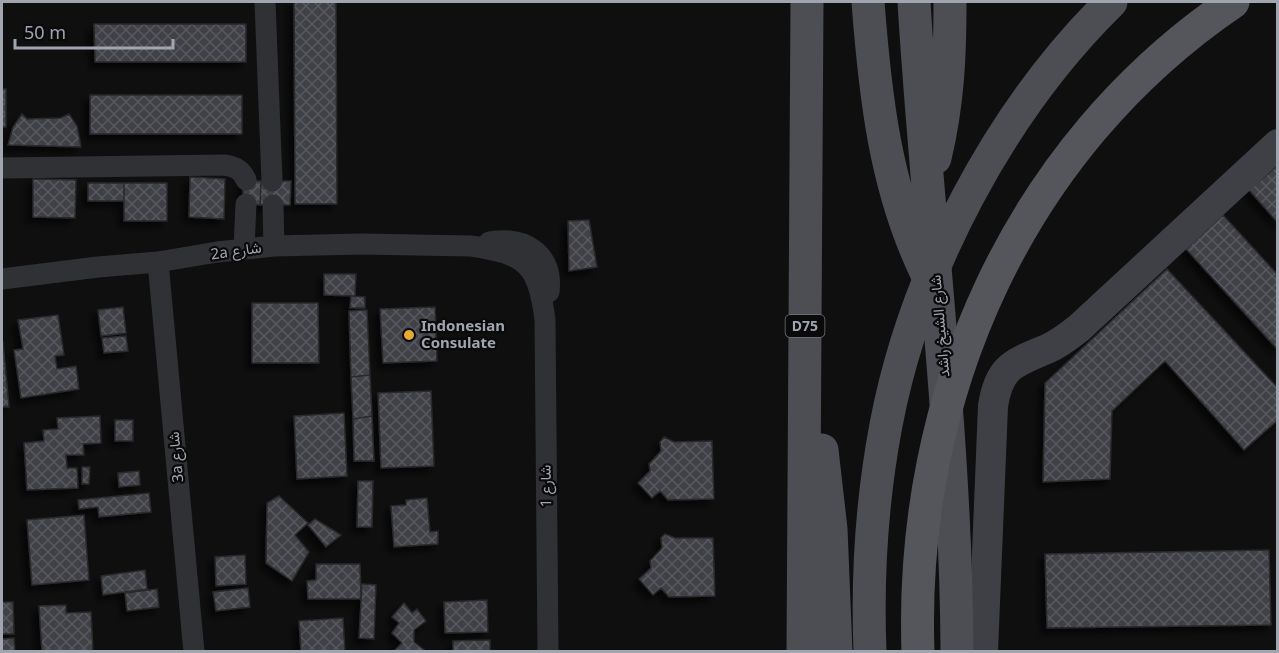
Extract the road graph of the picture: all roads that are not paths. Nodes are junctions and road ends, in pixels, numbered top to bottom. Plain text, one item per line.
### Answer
1 (265, 2) edge
2 (807, 2) edge
3 (868, 2) edge
4 (914, 2) edge
5 (950, 2) edge
6 (1111, 2) edge
7 (1233, 2) edge
8 (1278, 144) edge
9 (2, 168) edge
10 (246, 180) dead end
11 (272, 181) dead end
12 (927, 186) junction
13 (246, 204) dead end
14 (273, 205) dead end
15 (274, 246) junction
16 (244, 248) junction
17 (532, 259) joint
18 (158, 262) junction
19 (2, 279) edge
20 (939, 298) junction
21 (805, 350) junction
22 (194, 651) edge
23 (548, 651) edge
24 (803, 651) edge
25 (836, 651) edge
26 (870, 651) edge
27 (918, 651) edge
28 (957, 651) edge
29 (983, 651) edge

1 - 11 street
2 - 21 main road, D75
3 - 20 main road
4 - 12 main road, شارع الشيخ راشد
5 - 12 main road
6 - 26 main road, bridge
7 - 27 highway, bridge
8 - 29 main road
9 - 10 street
12 - 20 main road, شارع الشيخ راشد
13 - 16 street
14 - 15 street
15 - 16 street, 2a شارع
15 - 17 street, 2a شارع
16 - 18 street, 2a شارع
17 - 23 street, شارع 1
18 - 19 street, 2a شارع
18 - 22 street, 3a شارع
20 - 28 main road, شارع الشيخ راشد
21 - 24 main road, D75
21 - 25 main road

